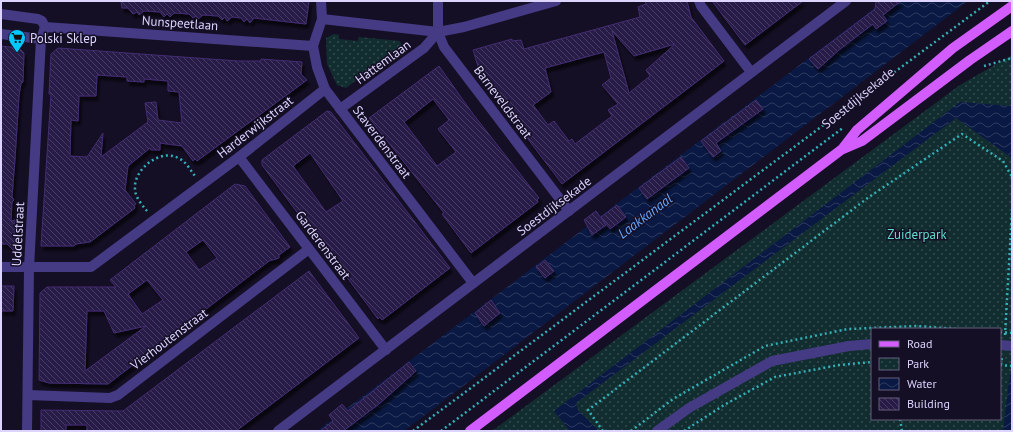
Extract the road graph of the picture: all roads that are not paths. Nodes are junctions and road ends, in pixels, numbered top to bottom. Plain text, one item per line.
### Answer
1 (321, 1) edge
2 (438, 1) edge
3 (556, 1) edge
4 (699, 1) edge
5 (846, 1) edge
6 (1012, 6) edge
7 (1, 14) edge
8 (322, 19) junction
9 (45, 27) junction
10 (1012, 31) edge
11 (438, 32) junction
12 (1, 34) edge
13 (41, 39) junction
14 (313, 46) junction
15 (751, 72) junction
16 (325, 89) junction
17 (340, 109) junction
18 (841, 150) junction
19 (238, 157) junction
20 (569, 211) junction
21 (309, 249) junction
22 (1, 267) edge
23 (29, 268) junction
24 (473, 283) junction
25 (871, 344) edge
26 (386, 350) junction
27 (28, 396) junction
28 (27, 431) edge
29 (278, 431) edge
30 (470, 431) edge
31 (658, 431) edge

1 - 8 street, Staverdenstraat
2 - 11 street, Barneveldstraat
3 - 11 street, Hattemlaan
4 - 15 street
5 - 15 street, Soestdijksekade
6 - 18 main road, Soestdijksekade
7 - 9 street, Nunspeetlaan
8 - 11 street, Hattemlaan
8 - 14 street, Staverdenstraat
9 - 13 street
9 - 14 street, Nunspeetlaan
10 - 18 main road, Soestdijksekade
11 - 17 street, Hattemlaan
11 - 20 street, Barneveldstraat
12 - 13 street
13 - 23 street, Uddelstraat
14 - 16 street, Staverdenstraat
15 - 20 street, Soestdijksekade
16 - 17 street, Staverdenstraat
16 - 19 street, Harderwijkstraat
17 - 24 street, Staverdenstraat
18 - 30 main road, Soestdijksekade
19 - 21 street, Garderenstraat
19 - 23 street, Harderwijkstraat
20 - 24 street, Soestdijksekade
21 - 26 street, Garderenstraat
21 - 27 street, Vierhoutenstraat
22 - 23 street, Harderwijkstraat
23 - 27 street, Uddelstraat
24 - 26 street, Soestdijksekade
25 - 31 street
26 - 29 street, Soestdijksekade
27 - 28 street, Uddelstraat

